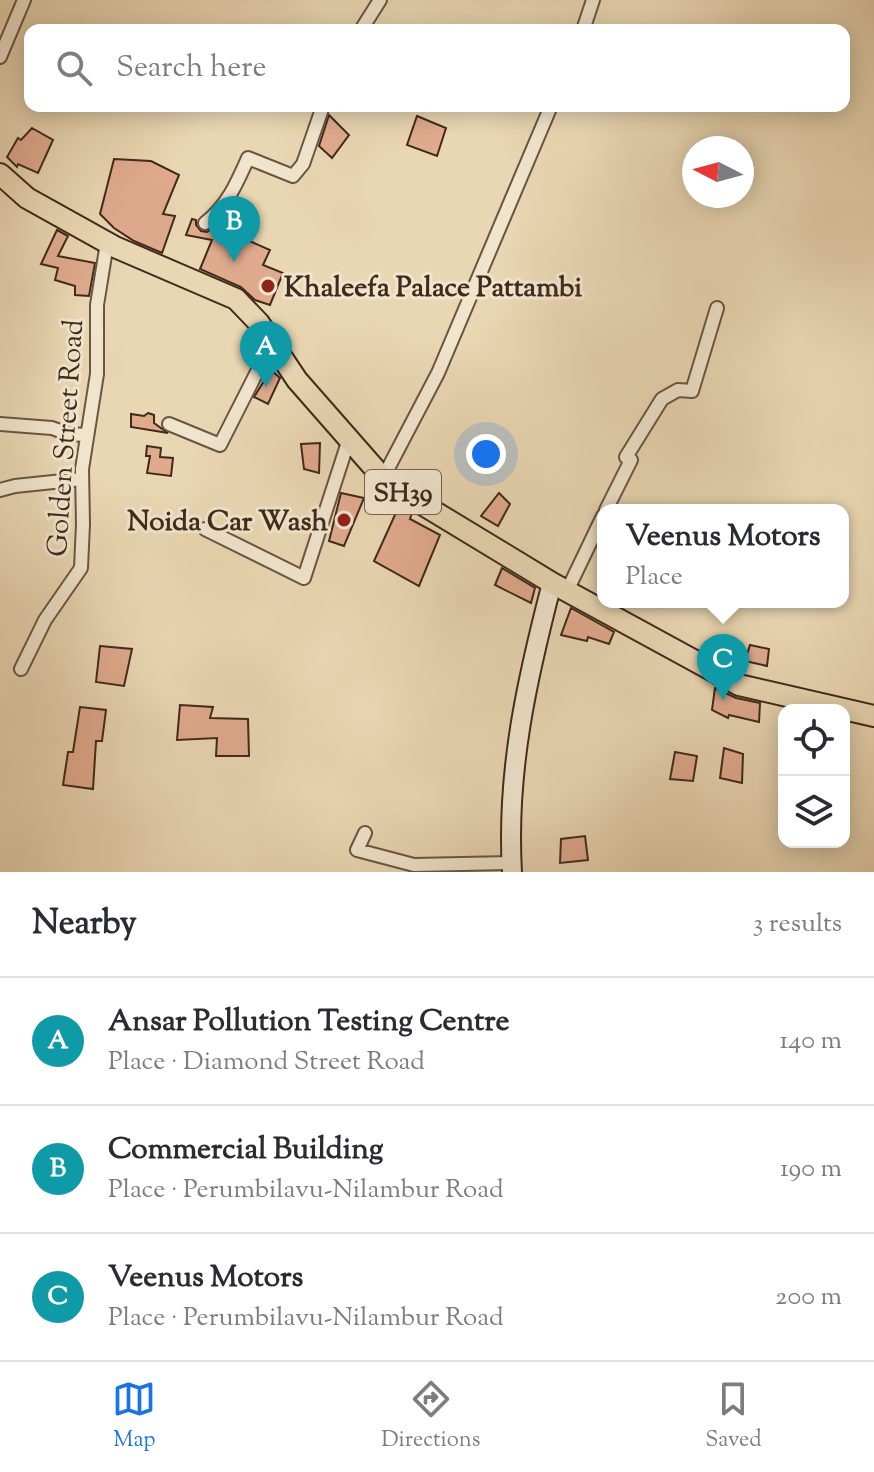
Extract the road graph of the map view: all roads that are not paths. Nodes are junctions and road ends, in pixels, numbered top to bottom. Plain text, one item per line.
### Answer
1 (24, 0) edge
2 (380, 0) edge
3 (593, 0) edge
4 (365, 24) edge
5 (585, 24) edge
6 (0, 57) edge
7 (321, 112) edge
8 (548, 112) edge
9 (0, 174) edge
10 (205, 223) dead end
11 (107, 243) junction
12 (717, 308) dead end
13 (280, 353) junction
14 (0, 424) edge
15 (169, 424) dead end
16 (87, 435) junction
17 (349, 439) junction
18 (383, 478) junction
19 (82, 479) junction
20 (0, 490) edge
21 (609, 504) edge
22 (597, 526) edge
23 (205, 529) dead end
24 (560, 587) junction
25 (597, 607) edge
26 (598, 608) edge
27 (21, 669) dead end
28 (874, 716) edge
29 (365, 833) dead end
30 (512, 867) edge

1 - 6 street
2 - 4 street
3 - 5 street
7 - 10 street
8 - 18 street
9 - 11 main road, SH39
11 - 13 main road, SH39
11 - 16 street, Golden Street Road
12 - 21 street
13 - 15 street
13 - 17 main road, SH39
14 - 16 street
16 - 19 street, Golden Street Road
17 - 18 main road, SH39
17 - 23 street
18 - 24 main road, SH39
19 - 20 street
19 - 27 street, Golden Street Road
22 - 24 street
24 - 25 main road, SH39
24 - 30 main road
26 - 28 main road, SH39
29 - 30 street

